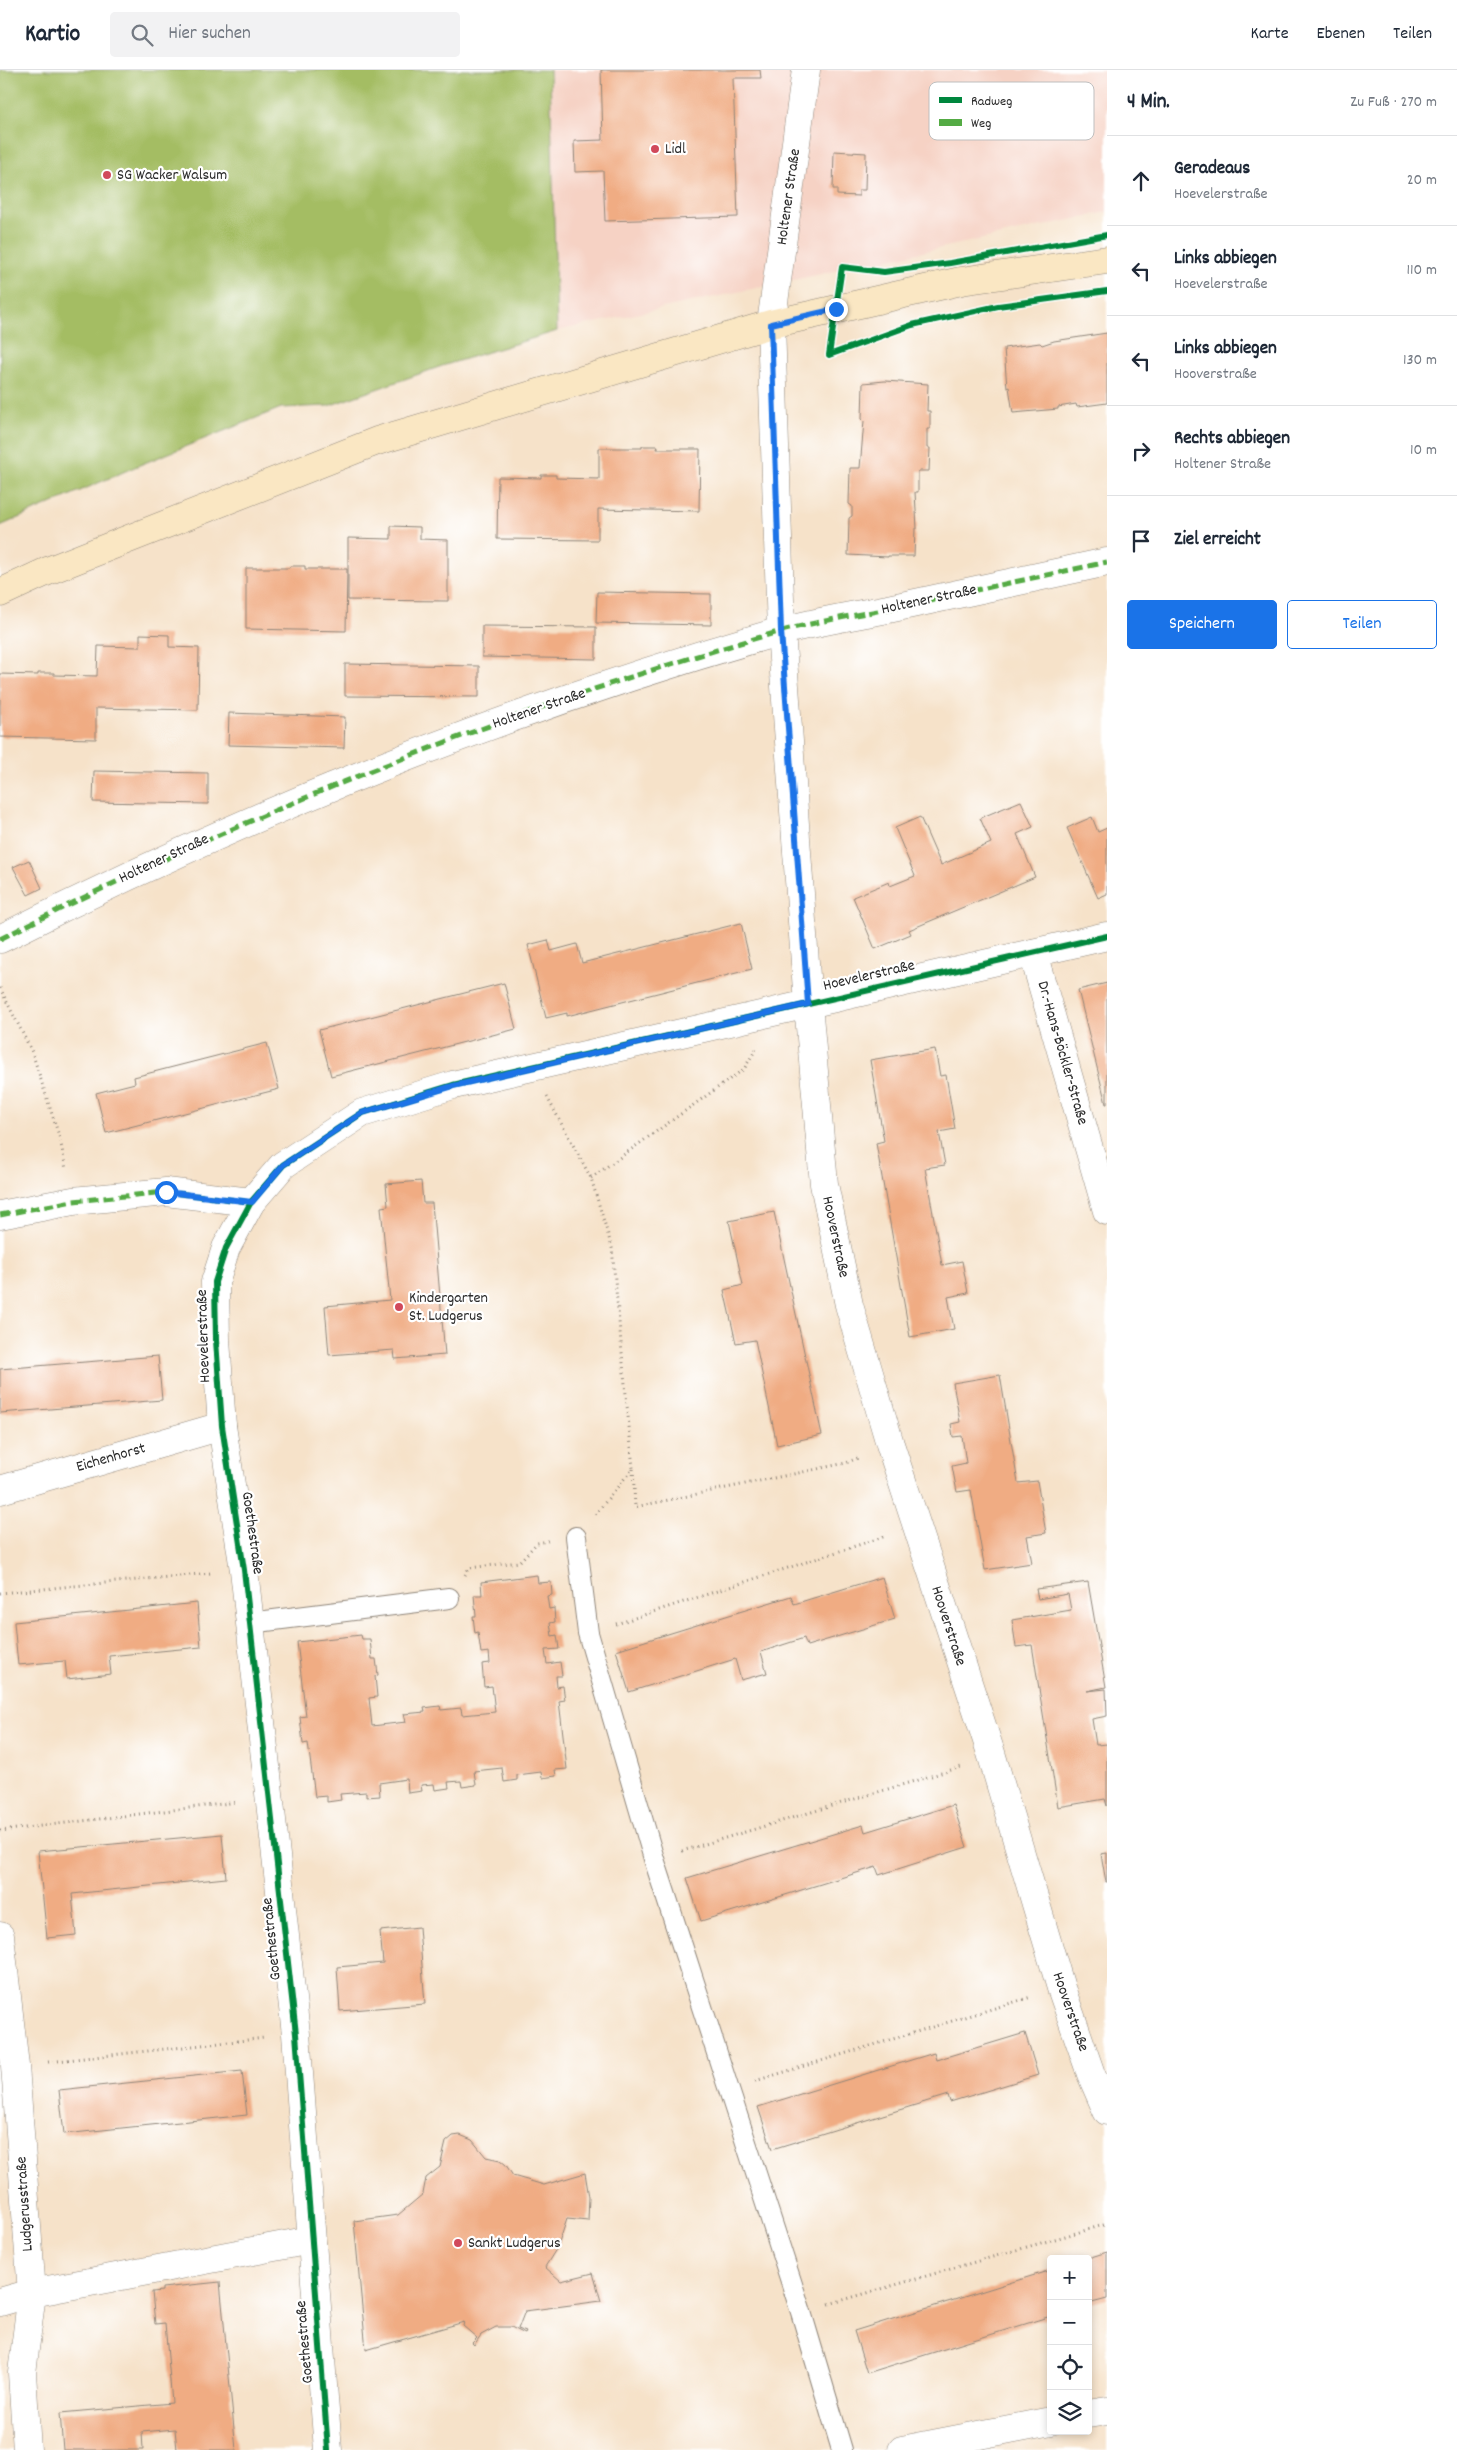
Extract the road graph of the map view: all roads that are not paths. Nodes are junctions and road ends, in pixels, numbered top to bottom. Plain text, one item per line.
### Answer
1 (806, 70) edge
2 (1107, 260) edge
3 (771, 324) junction
4 (1107, 562) edge
5 (0, 593) edge
6 (781, 631) junction
7 (1107, 936) edge
8 (0, 939) edge
9 (1033, 953) junction
10 (808, 1004) junction
11 (252, 1202) junction
12 (1107, 1211) edge
13 (0, 1215) edge
14 (222, 1426) junction
15 (0, 1490) edge
16 (576, 1537) road end
17 (449, 1598) road end
18 (250, 1623) junction
19 (0, 1936) edge
20 (1107, 2111) edge
21 (311, 2240) junction
22 (32, 2293) junction
23 (0, 2302) edge
24 (1107, 2411) edge
25 (1092, 2413) edge
26 (1047, 2422) edge
27 (27, 2450) edge
28 (328, 2450) edge
29 (842, 2450) edge
30 (902, 2450) edge

1 - 3 street, Holtener Straße
2 - 3 street
3 - 5 street
3 - 6 street, Hooverstraße
4 - 6 street, Holtener Straße
6 - 8 street, Holtener Straße
6 - 10 street, Hooverstraße
7 - 9 street, Hoevelerstraße
9 - 10 street, Hoevelerstraße
9 - 12 street, Dr.-Hans-Böckler-Straße
10 - 11 street, Hoevelerstraße
10 - 20 street, Hooverstraße
11 - 13 street
11 - 14 street, Hoevelerstraße
14 - 15 street, Eichenhorst
14 - 18 street, Goethestraße
16 - 29 lane
17 - 18 lane
18 - 21 street, Goethestraße
19 - 22 street, Ludgerusstraße
21 - 22 street
21 - 28 street, Goethestraße
22 - 23 street
22 - 27 street, Ludgerusstraße
24 - 25 street
26 - 30 street

